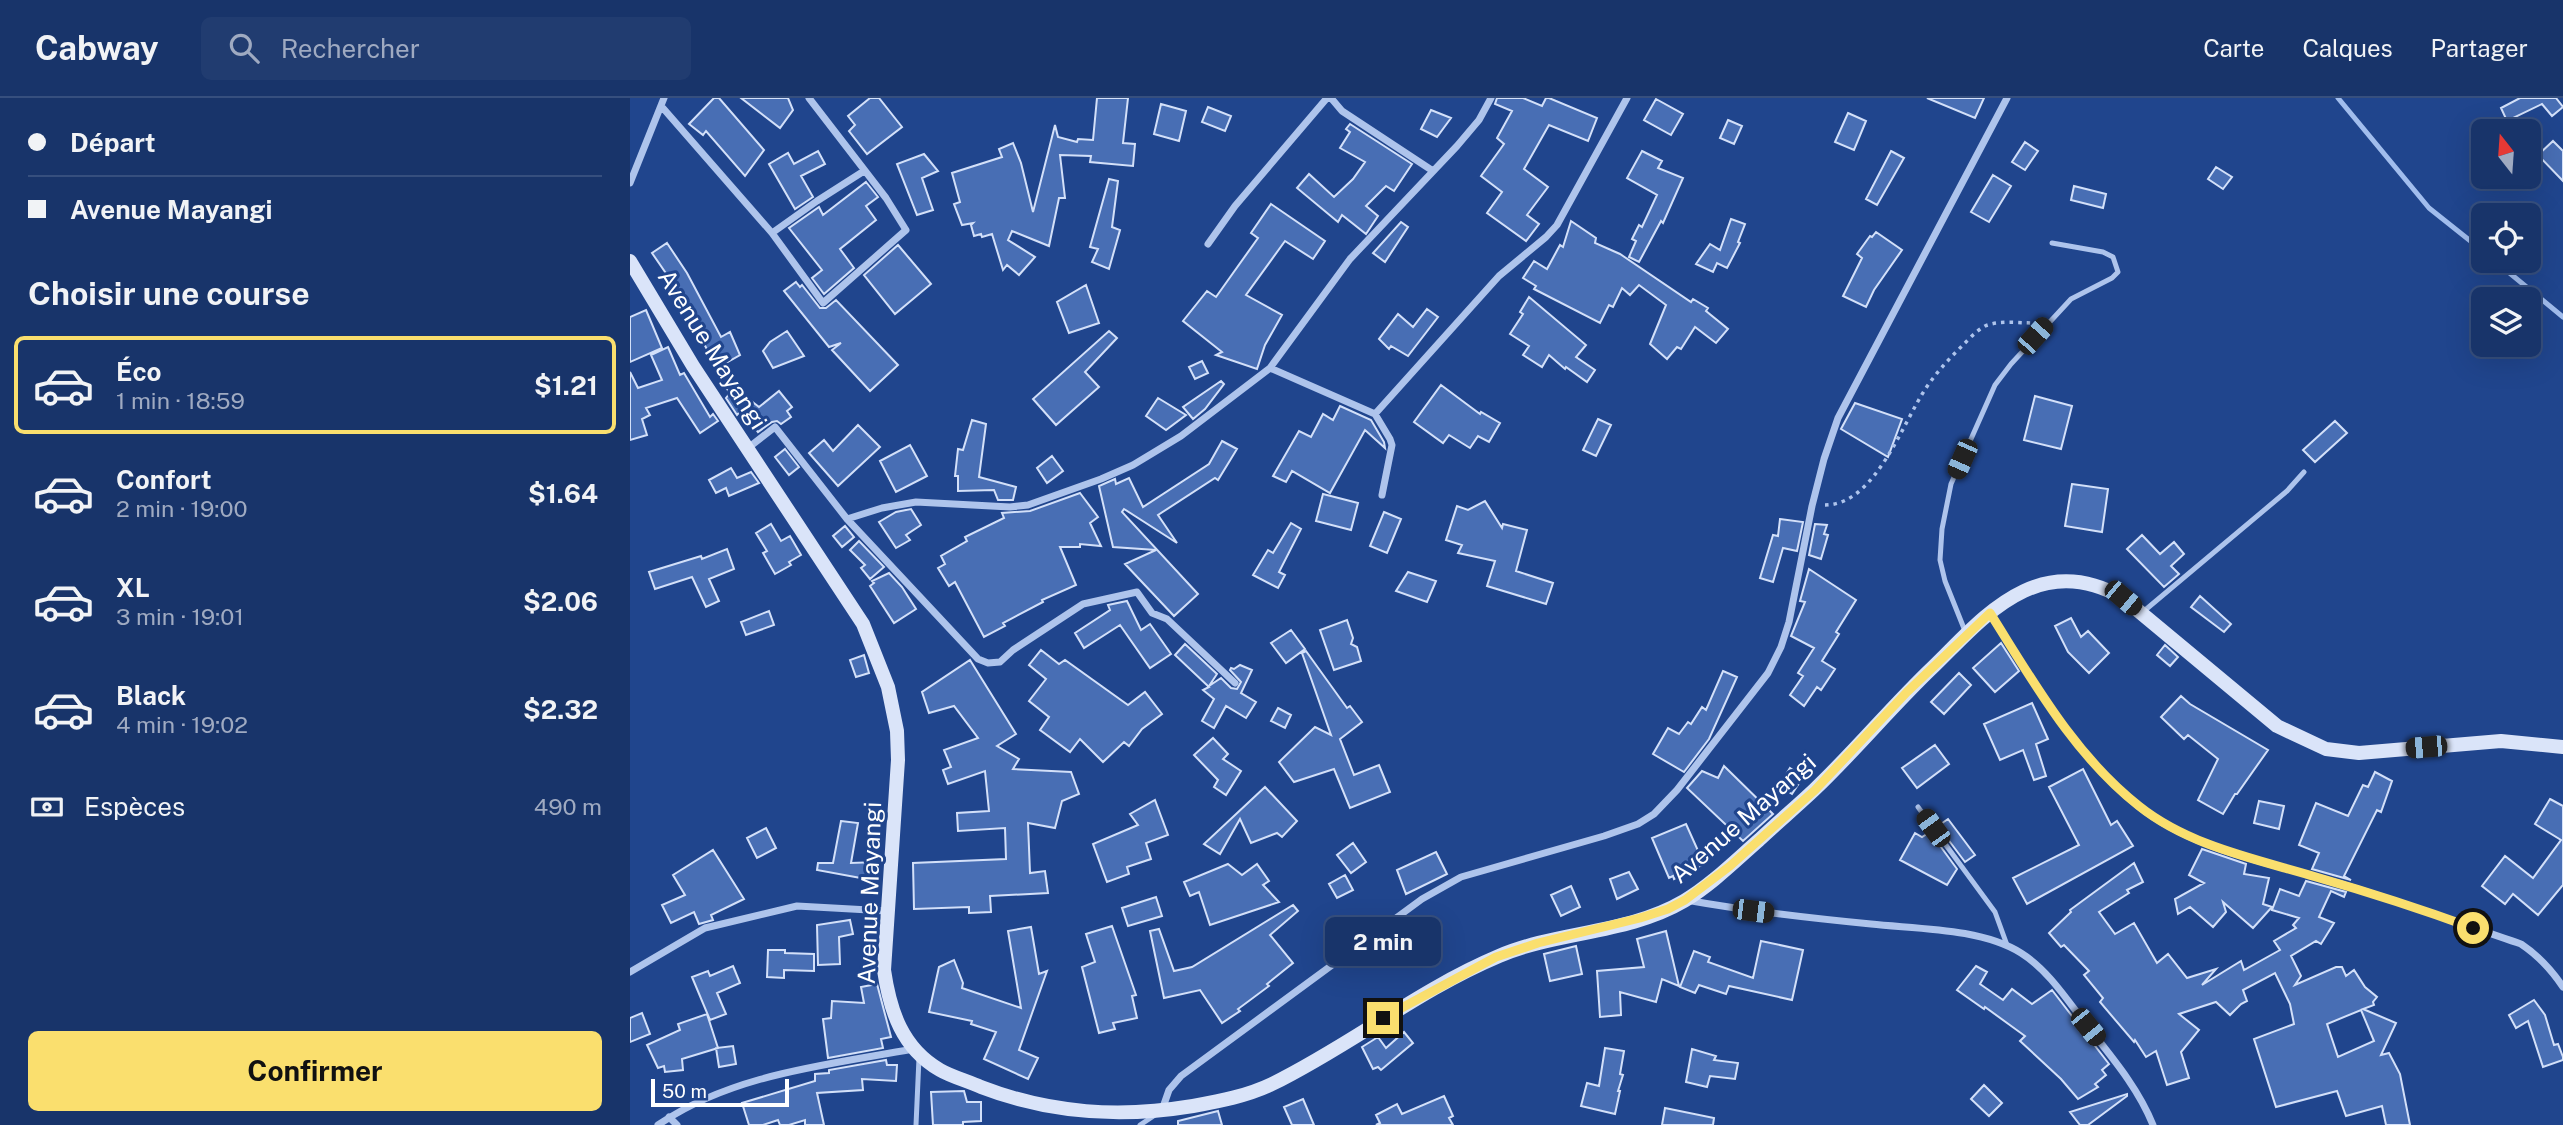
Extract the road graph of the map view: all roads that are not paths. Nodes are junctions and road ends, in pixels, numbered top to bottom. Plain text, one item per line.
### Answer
1 (809, 98) edge
2 (1329, 98) edge
3 (1491, 98) edge
4 (1627, 98) edge
5 (2007, 98) edge
6 (663, 102) edge
7 (864, 171) junction
8 (1433, 171) junction
9 (630, 183) edge
10 (772, 233) junction
11 (2052, 243) dead end
12 (1208, 244) dead end
13 (630, 261) edge
14 (1270, 368) junction
15 (1375, 414) junction
16 (748, 448) junction
17 (2304, 472) dead end
18 (1382, 495) dead end
19 (847, 519) junction
20 (1990, 613) junction
21 (2141, 614) junction
22 (1966, 634) junction
23 (1235, 683) dead end
24 (2563, 747) edge
25 (1918, 807) dead end
26 (1685, 900) junction
27 (887, 911) junction
28 (2007, 945) junction
29 (630, 972) edge
30 (2563, 987) edge
31 (916, 1052) junction
32 (1161, 1111) junction
33 (669, 1117) junction
34 (658, 1125) edge
35 (677, 1125) edge
36 (916, 1125) edge
37 (1140, 1125) edge
38 (2153, 1125) edge

1 - 7 street
2 - 8 street
2 - 12 street
3 - 8 street
4 - 15 street
5 - 32 street
6 - 9 street
6 - 10 street
7 - 10 street
7 - 10 street
8 - 14 street
11 - 22 lane
13 - 16 street, Avenue Mayangi
14 - 15 street
14 - 19 street
15 - 18 street
16 - 19 street
16 - 27 street, Avenue Mayangi
17 - 21 lane
19 - 23 street
20 - 21 street, Avenue Mayangi
20 - 22 street, Avenue Mayangi
20 - 30 street
21 - 24 street, Avenue Mayangi
22 - 26 street, Avenue Mayangi
25 - 28 lane
26 - 28 street
26 - 32 street, Avenue Mayangi
27 - 29 street
27 - 31 street, Avenue Mayangi
28 - 38 street
31 - 32 street, Avenue Mayangi
31 - 33 street
31 - 36 lane
32 - 37 lane
33 - 34 street
33 - 35 street

